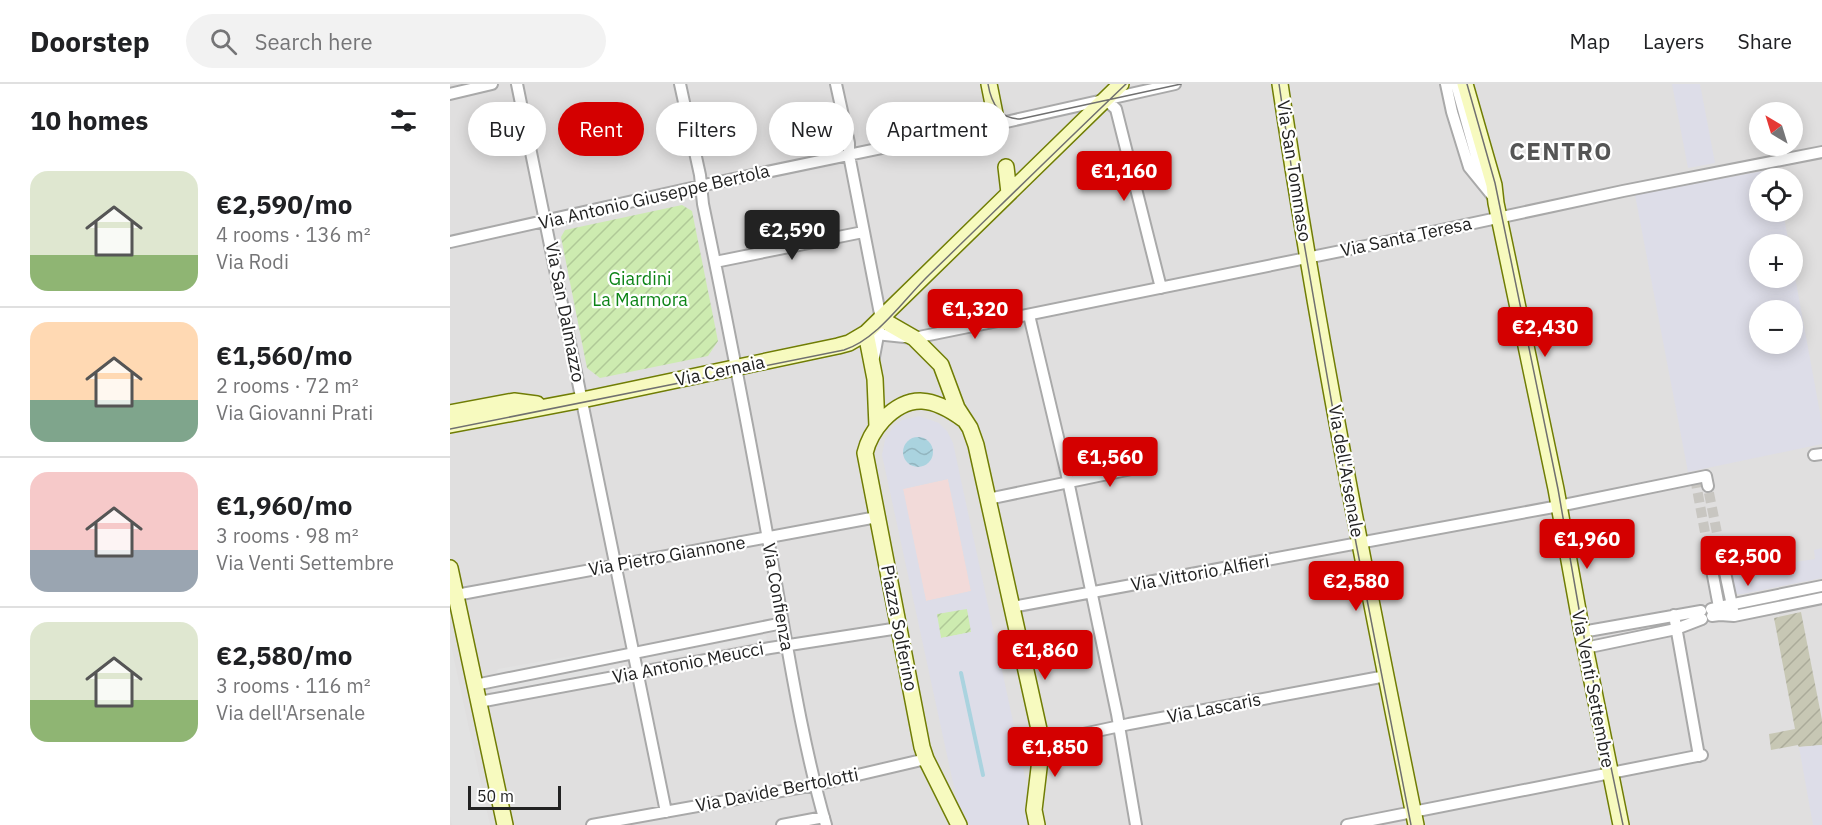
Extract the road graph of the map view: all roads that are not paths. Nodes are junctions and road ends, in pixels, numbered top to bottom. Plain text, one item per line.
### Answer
1 (492, 84) edge
2 (517, 84) edge
3 (680, 84) edge
4 (836, 84) edge
5 (989, 84) edge
6 (1113, 84) edge
7 (1121, 84) edge
8 (1175, 84) edge
9 (1280, 84) edge
10 (1446, 84) edge
11 (1456, 84) edge
12 (1465, 84) edge
13 (450, 94) edge
14 (1105, 99) junction
15 (840, 102) edge
16 (993, 102) edge
17 (1009, 121) edge
18 (1822, 152) edge
19 (844, 156) edge
20 (849, 156) edge
21 (1006, 167) dead end
22 (700, 186) junction
23 (1009, 194) junction
24 (1495, 199) junction
25 (1499, 217) junction
26 (546, 221) junction
27 (863, 232) junction
28 (450, 242) edge
29 (1308, 257) junction
30 (715, 262) junction
31 (1161, 288) junction
32 (1029, 315) junction
33 (881, 319) junction
34 (872, 333) junction
35 (914, 338) junction
36 (736, 368) junction
37 (582, 400) junction
38 (551, 406) junction
39 (450, 413) edge
40 (965, 420) junction
41 (450, 425) edge
42 (877, 427) junction
43 (1146, 466) dead end
44 (1707, 481) dead end
45 (1068, 483) junction
46 (988, 499) junction
47 (1559, 506) junction
48 (877, 517) junction
49 (768, 538) junction
50 (1359, 543) junction
51 (1723, 563) tunnel mouth
52 (617, 564) junction
53 (1711, 565) tunnel mouth
54 (450, 568) edge
55 (1822, 586) edge
56 (1091, 592) junction
57 (456, 596) junction
58 (1822, 598) edge
59 (1012, 607) junction
60 (1733, 610) junction
61 (1711, 613) junction
62 (1674, 615) junction
63 (783, 623) junction
64 (899, 628) junction
65 (1676, 629) junction
66 (1582, 632) junction
67 (786, 645) junction
68 (1585, 648) junction
69 (633, 652) junction
70 (637, 672) junction
71 (1386, 675) junction
72 (475, 685) junction
73 (479, 702) junction
74 (1120, 728) junction
75 (1042, 743) junction
76 (926, 759) junction
77 (1610, 773) junction
78 (815, 785) junction
79 (666, 812) junction
80 (1414, 819) edge
81 (825, 821) edge
82 (506, 825) edge
83 (592, 825) edge
84 (782, 825) edge
85 (960, 825) edge
86 (1037, 825) edge
87 (1136, 825) edge
88 (1347, 825) edge
89 (1621, 825) edge

1 - 13 street
2 - 26 street, Via San Dalmazzo
3 - 22 street, Via Confienza
4 - 15 street
5 - 16 street
6 - 14 street
7 - 14 street, Via Cernaia
8 - 14 street, Via Antonio Giuseppe Bertola
9 - 29 street, Via San Tommaso
10 - 24 street, Via Venti Settembre
11 - 24 street, Via Venti Settembre
12 - 24 street, Via Venti Settembre
14 - 17 street, Via Antonio Giuseppe Bertola
14 - 23 street, Via Cernaia
14 - 31 street
18 - 25 street, Via Santa Teresa
19 - 22 street, Via Antonio Giuseppe Bertola
20 - 27 street
21 - 23 street
22 - 26 street, Via Antonio Giuseppe Bertola
22 - 30 street, Via Confienza
23 - 33 street, Via Cernaia
24 - 25 street, Via Venti Settembre
25 - 29 street, Via Santa Teresa
25 - 47 street, Via Venti Settembre
26 - 28 street, Via Antonio Giuseppe Bertola
26 - 37 street, Via San Dalmazzo
27 - 30 street
27 - 33 street
29 - 31 street, Via Santa Teresa
29 - 50 street, Via dell'Arsenale
30 - 36 street, Via Confienza
31 - 32 street, Via Santa Teresa
32 - 35 street, Via Santa Teresa
32 - 45 street
33 - 34 street, Via Cernaia
33 - 35 street
34 - 35 street
34 - 36 street, Via Cernaia
34 - 42 street, Piazza Solferino
35 - 40 street
36 - 37 street, Via Cernaia
36 - 49 street, Via Confienza
37 - 38 street, Via Cernaia
37 - 52 street, Via San Dalmazzo
38 - 39 street, Via Cernaia
38 - 41 street, Via Cernaia
40 - 42 street, Piazza Solferino
40 - 46 street
42 - 48 street, Piazza Solferino
43 - 45 street
44 - 47 street, Via Vittorio Alfieri
45 - 46 street
45 - 56 street
46 - 59 street
47 - 50 street, Via Vittorio Alfieri
47 - 66 street, Via Venti Settembre
48 - 49 street, Via Pietro Giannone
48 - 64 street, Piazza Solferino
49 - 52 street, Via Pietro Giannone
49 - 63 street, Via Confienza
50 - 56 street, Via Vittorio Alfieri
50 - 71 street, Via dell'Arsenale
51 - 60 street
52 - 57 street, Via Pietro Giannone
52 - 69 street, Via San Dalmazzo
53 - 61 street
54 - 57 street
55 - 60 street
56 - 59 street, Via Vittorio Alfieri
56 - 74 street
57 - 72 street
58 - 60 street
59 - 75 street
60 - 61 street
61 - 62 street
61 - 65 street
62 - 65 street
62 - 66 street
63 - 67 street, Via Confienza
63 - 69 street, Via Antonio Meucci
64 - 67 street, Via Antonio Meucci
64 - 76 street, Piazza Solferino
65 - 68 street
65 - 77 street
66 - 68 street, Via Venti Settembre
67 - 70 street, Via Antonio Meucci
67 - 78 street, Via Confienza
68 - 77 street, Via Venti Settembre
69 - 70 street, Via San Dalmazzo
69 - 72 street, Via Antonio Meucci
70 - 73 street, Via Antonio Meucci
70 - 79 street, Via San Dalmazzo
71 - 74 street, Via Lascaris
71 - 80 street, Via dell'Arsenale
72 - 73 street
73 - 82 street
74 - 75 street, Via Lascaris
74 - 87 street
75 - 86 street
76 - 78 street, Via Davide Bertolotti
76 - 85 street, Piazza Solferino
77 - 80 street
77 - 89 street, Via Venti Settembre
78 - 79 street, Via Davide Bertolotti
78 - 81 street, Via Confienza
79 - 83 street, Via Davide Bertolotti
80 - 88 street
81 - 84 street, Via Davide Bertolotti

